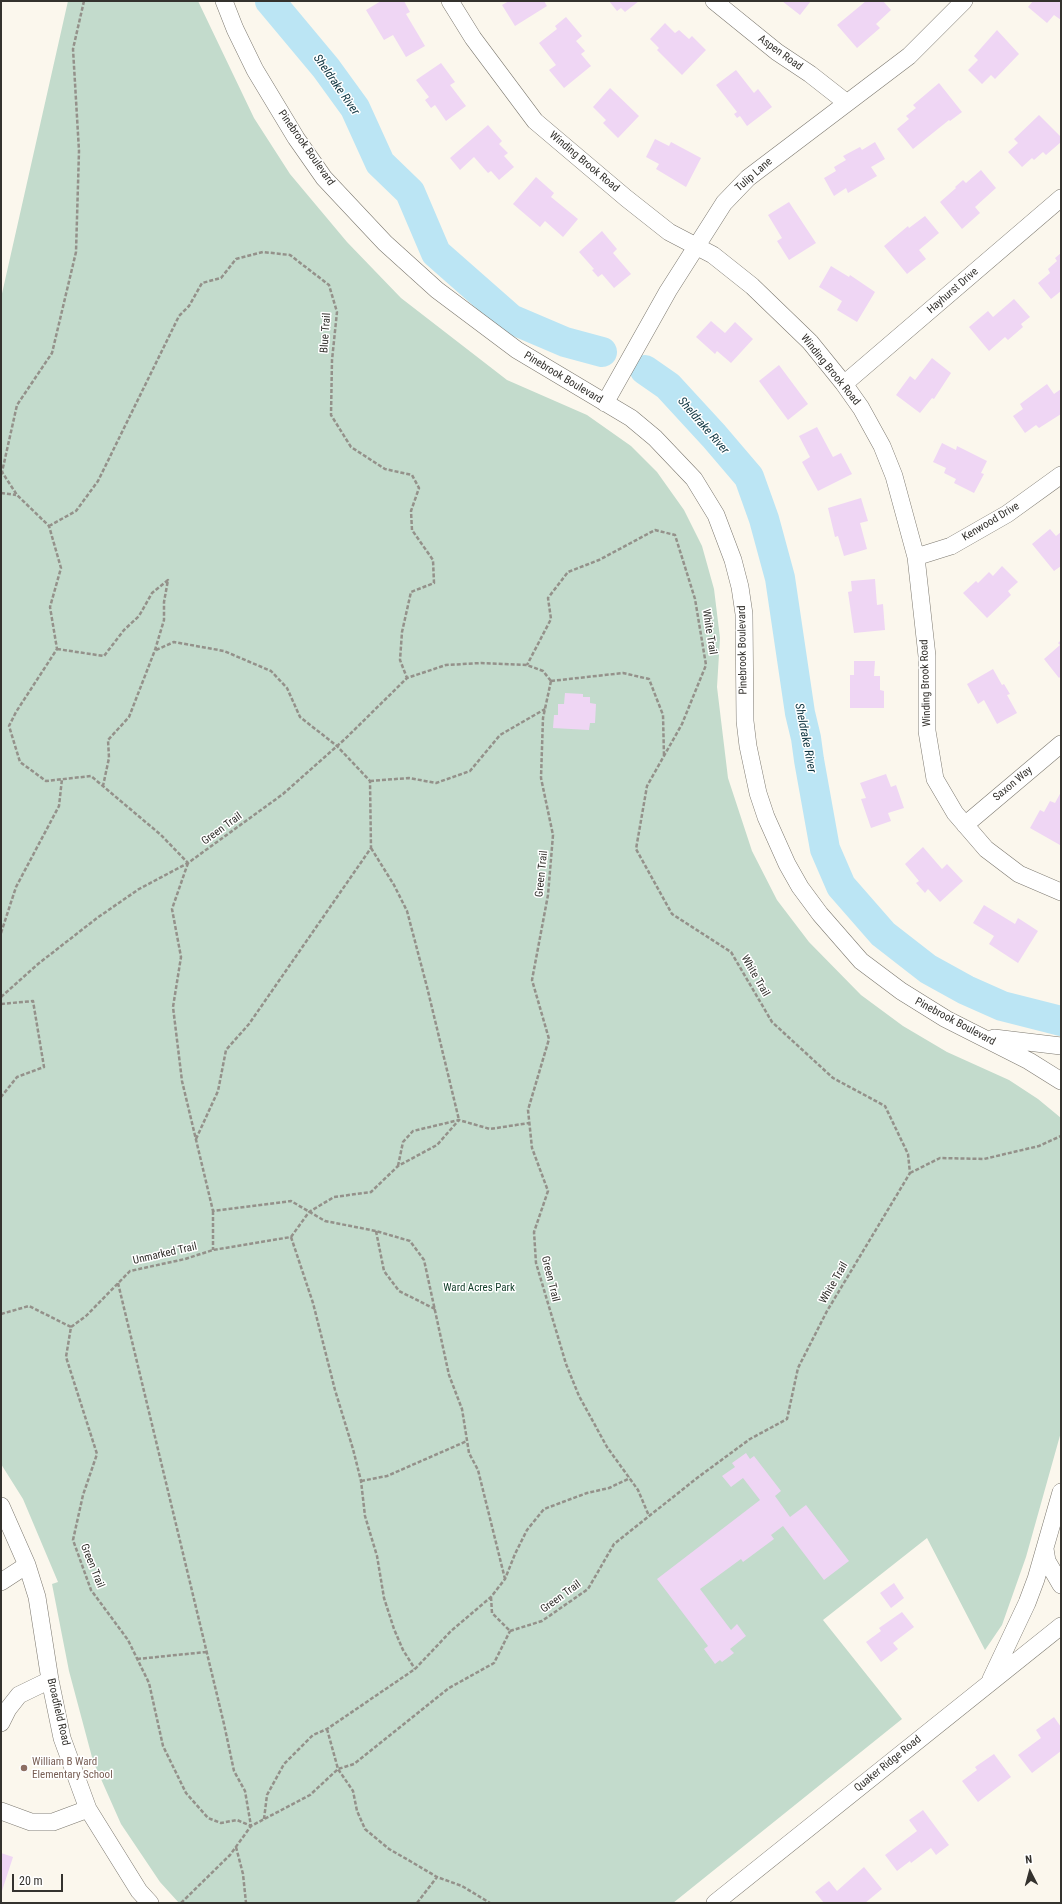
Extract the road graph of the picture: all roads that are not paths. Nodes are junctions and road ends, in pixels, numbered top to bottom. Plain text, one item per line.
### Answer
1 (224, 1) edge
2 (450, 1) edge
3 (714, 1) edge
4 (964, 1) edge
5 (846, 103) junction
6 (1061, 198) edge
7 (696, 246) junction
8 (844, 384) junction
9 (605, 403) junction
10 (1061, 475) edge
11 (916, 557) junction
12 (1061, 744) edge
13 (965, 825) junction
14 (1061, 892) edge
15 (983, 1037) junction
16 (1061, 1046) edge
17 (1060, 1081) edge
18 (1061, 1492) edge
19 (1, 1506) edge
20 (1045, 1549) junction
21 (27, 1565) junction
22 (1, 1582) edge
23 (1061, 1585) edge
24 (1061, 1626) edge
25 (50, 1680) junction
26 (990, 1682) junction
27 (1, 1723) edge
28 (88, 1809) junction
29 (1, 1812) edge
30 (150, 1903) edge
31 (715, 1903) edge

1 - 9 street, Pinebrook Boulevard
2 - 7 street, Winding Brook Road
3 - 5 street, Aspen Road
4 - 5 street, Tulip Lane
5 - 7 street, Tulip Lane
6 - 8 street, Hayhurst Drive
7 - 8 street, Winding Brook Road
7 - 9 street, Tulip Lane
8 - 11 street, Winding Brook Road
9 - 15 street, Pinebrook Boulevard
10 - 11 street, Kenwood Drive
11 - 13 street, Winding Brook Road
12 - 13 street, Saxon Way
13 - 14 street, Winding Brook Road
15 - 16 street
15 - 17 street, Pinebrook Boulevard
18 - 20 street
19 - 21 street, Broadfield Road
20 - 23 street
20 - 26 street
21 - 22 street
21 - 25 street, Broadfield Road
24 - 26 street, Quaker Ridge Road
25 - 27 street
25 - 28 street, Broadfield Road
26 - 31 street, Quaker Ridge Road
28 - 29 street
28 - 30 street, Broadfield Road

